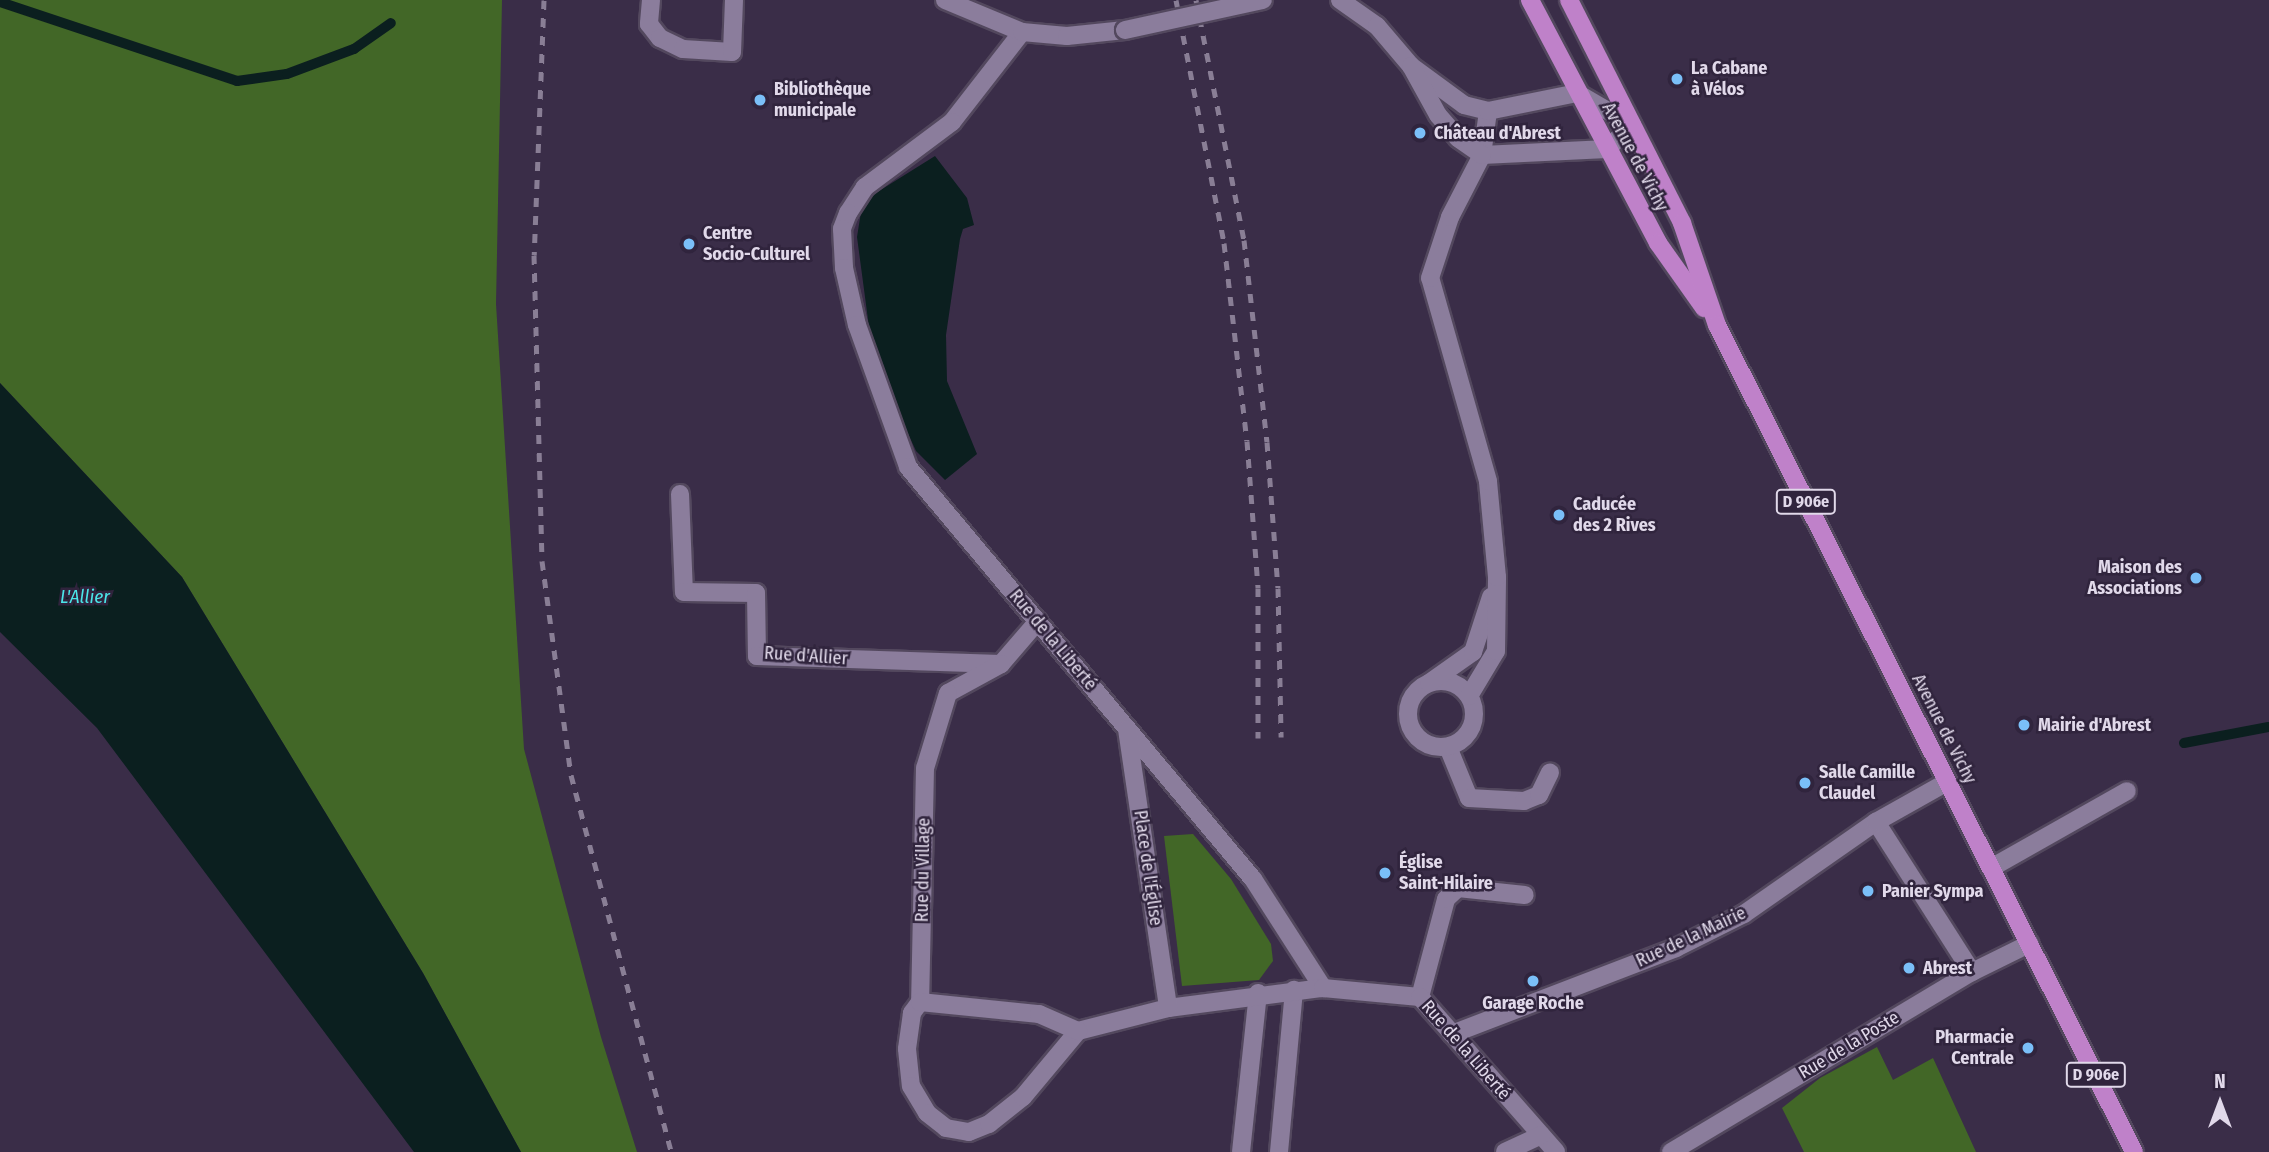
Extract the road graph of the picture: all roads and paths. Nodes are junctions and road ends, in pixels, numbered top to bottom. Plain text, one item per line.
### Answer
1 (651, 0) edge
2 (734, 0) edge
3 (945, 0) edge
4 (1264, 0) edge
5 (1345, 0) edge
6 (1530, 0) edge
7 (1569, 0) edge
8 (1022, 32) junction
9 (1411, 66) junction
10 (1577, 93) junction
11 (1488, 111) junction
12 (1632, 125) junction
13 (1607, 149) junction
14 (1482, 155) junction
15 (1717, 325) junction
16 (680, 494) dead end
17 (1497, 577) junction
18 (1038, 621) junction
19 (1001, 664) junction
20 (1425, 685) junction
21 (1469, 696) junction
22 (1128, 729) junction
23 (1448, 747) junction
24 (1550, 772) dead end
25 (1947, 782) junction
26 (2127, 791) dead end
27 (1876, 822) junction
28 (1991, 868) junction
29 (1525, 895) dead end
30 (2029, 944) junction
31 (1972, 972) junction
32 (1323, 988) junction
33 (1294, 990) junction
34 (1258, 993) junction
35 (1420, 997) junction
36 (920, 1002) junction
37 (1168, 1008) junction
38 (1078, 1031) junction
39 (1452, 1034) junction
40 (1541, 1135) junction
41 (1241, 1152) edge
42 (1279, 1152) edge
43 (1505, 1152) edge
44 (1556, 1152) edge
45 (1671, 1152) edge
46 (2134, 1152) edge

1 - 2 street
3 - 8 street
4 - 8 street, bridge
5 - 9 street
6 - 10 main road, Avenue de Vichy / D 906e
7 - 12 main road, Avenue de Vichy / D 906e
8 - 18 street, Rue de la Liberté
9 - 11 street
9 - 14 street
10 - 11 street
10 - 12 street
10 - 13 main road, Avenue de Vichy / D 906e
11 - 14 street
12 - 13 street
12 - 15 main road, Avenue de Vichy / D 906e
13 - 14 street
13 - 15 main road, Avenue de Vichy / D 906e
14 - 17 street
15 - 25 main road, Avenue de Vichy / D 906e
16 - 19 street, Rue d'Allier
17 - 20 street
17 - 21 street
18 - 19 street, Rue du Village
18 - 22 street, Rue de la Liberté
19 - 36 street, Rue du Village
20 - 21 street
20 - 23 street
21 - 23 street
22 - 32 street, Rue de la Liberté
22 - 37 street, Place de l'Église
23 - 24 street
25 - 27 street, Rue de la Mairie
25 - 28 main road, Avenue de Vichy / D 906e
26 - 28 street
27 - 31 street
27 - 39 street, Rue de la Mairie
28 - 30 main road, Avenue de Vichy / D 906e
29 - 35 street
30 - 31 street, Rue de la Poste
30 - 46 main road, Avenue de Vichy / D 906e
31 - 45 street, Rue de la Poste
32 - 33 street
32 - 35 street, Rue de la Liberté
33 - 34 street
33 - 42 street
34 - 37 street
34 - 41 street
35 - 39 street, Rue de la Liberté
36 - 38 street
36 - 38 street, Rue du Village
37 - 38 street
39 - 40 street, Rue de la Liberté
40 - 43 street
40 - 44 street, Rue de la Liberté

